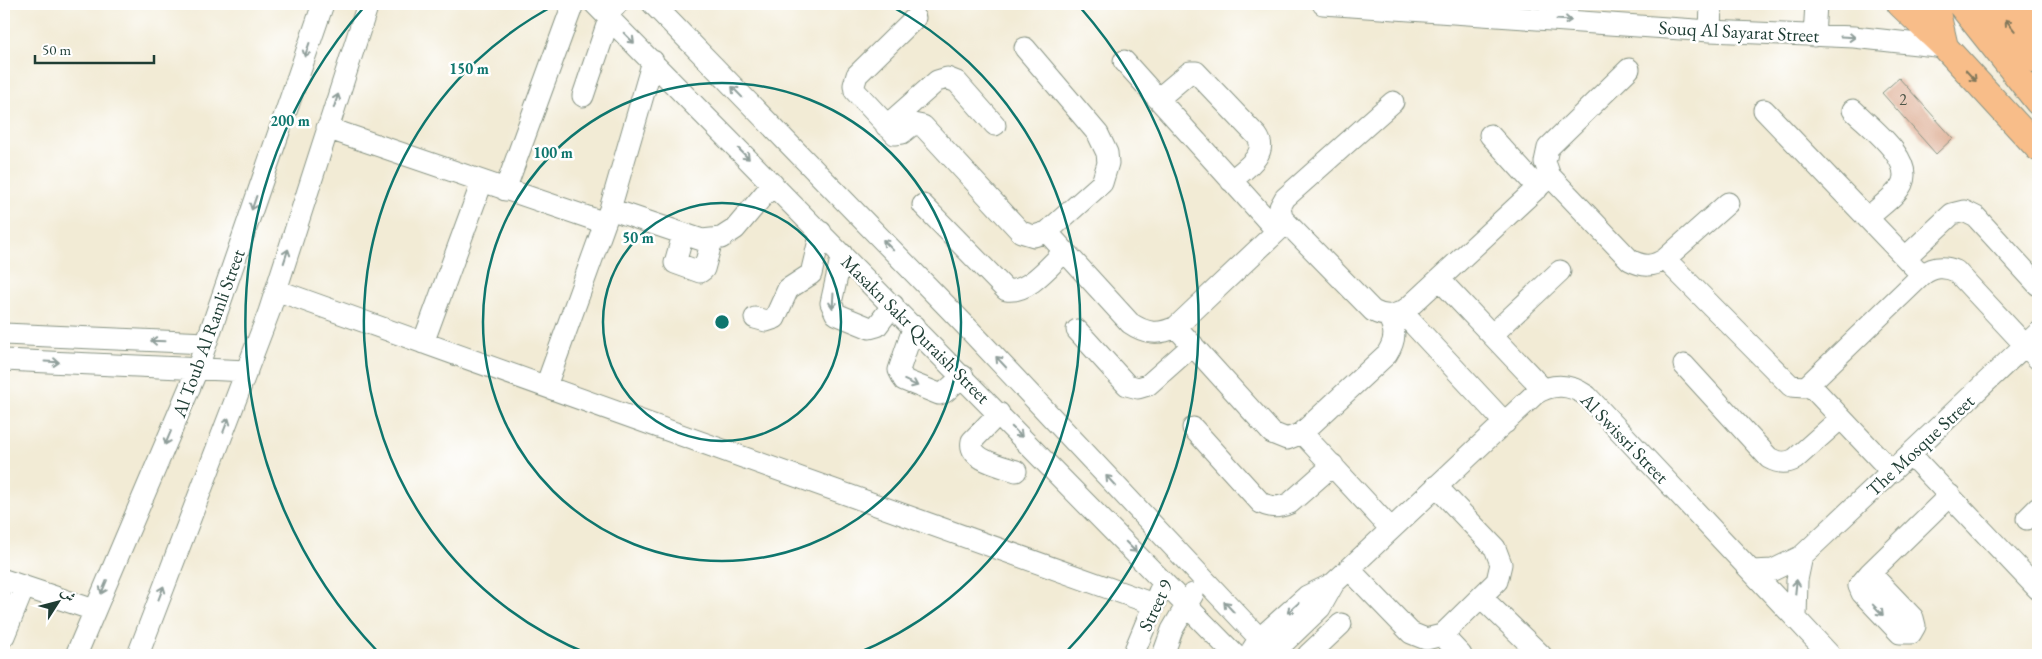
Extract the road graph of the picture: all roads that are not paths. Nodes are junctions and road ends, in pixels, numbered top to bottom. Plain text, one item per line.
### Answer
1 (323, 4) edge
2 (573, 4) edge
3 (653, 4) edge
4 (1323, 4) edge
5 (1711, 4) edge
6 (1816, 4) edge
7 (1900, 4) edge
8 (1935, 4) edge
9 (1960, 4) edge
10 (1992, 4) edge
11 (2018, 4) edge
12 (363, 6) edge
13 (607, 8) edge
14 (915, 18) dead end
15 (1710, 31) junction
16 (1814, 36) junction
17 (2034, 46) edge
18 (1945, 47) junction
19 (1025, 48) dead end
20 (653, 61) junction
21 (1124, 61) dead end
22 (1629, 69) dead end
23 (582, 96) dead end
24 (1158, 99) junction
25 (1393, 102) dead end
26 (2038, 102) edge
27 (1764, 110) dead end
28 (1853, 110) dead end
29 (995, 125) dead end
30 (886, 126) junction
31 (327, 128) junction
32 (1490, 135) dead end
33 (2038, 148) edge
34 (1231, 181) junction
35 (482, 182) junction
36 (1544, 182) junction
37 (773, 184) junction
38 (505, 190) junction
39 (1728, 203) dead end
40 (923, 205) dead end
41 (608, 216) junction
42 (1869, 217) junction
43 (1282, 227) junction
44 (821, 232) junction
45 (1047, 232) junction
46 (683, 234) junction
47 (712, 240) junction
48 (1065, 251) junction
49 (842, 254) junction
50 (1906, 257) junction
51 (1665, 259) junction
52 (1560, 271) dead end
53 (1922, 275) junction
54 (1439, 279) junction
55 (2038, 285) edge
56 (276, 290) junction
57 (893, 305) junction
58 (1395, 314) junction
59 (755, 318) dead end
60 (914, 326) junction
61 (1176, 327) junction
62 (1077, 330) dead end
63 (4, 334) edge
64 (1492, 335) junction
65 (423, 342) junction
66 (206, 343) junction
67 (1193, 345) junction
68 (2034, 346) edge
69 (4, 360) edge
70 (1684, 365) dead end
71 (198, 370) junction
72 (247, 371) junction
73 (963, 376) junction
74 (1809, 384) junction
75 (546, 386) junction
76 (1543, 389) junction
77 (999, 413) junction
78 (1841, 418) junction
79 (1505, 423) junction
80 (1193, 428) dead end
81 (1302, 433) junction
82 (1910, 454) junction
83 (1333, 465) junction
84 (1016, 471) dead end
85 (1892, 472) junction
86 (1436, 486) junction
87 (1950, 495) junction
88 (1391, 529) junction
89 (1181, 556) junction
90 (1802, 556) junction
91 (1752, 571) junction
92 (1870, 573) dead end
93 (1341, 576) junction
94 (4, 580) edge
95 (1164, 581) junction
96 (1204, 581) junction
97 (24, 587) junction
98 (2038, 589) edge
99 (1481, 597) junction
100 (1153, 604) junction
101 (1186, 604) junction
102 (94, 610) junction
103 (1796, 618) junction
104 (1341, 624) dead end
105 (1442, 635) junction
106 (4, 636) edge
107 (1265, 652) edge
108 (76, 655) edge
109 (138, 655) edge
110 (1133, 655) edge
111 (1163, 655) edge
112 (1235, 655) edge
113 (1308, 655) edge
114 (1461, 655) edge
115 (1541, 655) edge
116 (1830, 655) edge

1 -> 66 street, Al Toub Al Ramli Street
2 - 38 street
89 -> 3 street, Masakn Sakr Quraish Street
4 -> 15 street, Souq Al Sayarat Street
5 - 15 street
6 - 16 street
7 - 18 main road
8 - 18 main road
9 - 26 main road
17 -> 10 main road
11 - 17 main road
31 -> 12 street
13 -> 20 street, Masakn Sakr Quraish Street
13 - 23 street
14 - 30 street
15 - 16 street, Souq Al Sayarat Street
16 -> 18 street, Souq Al Sayarat Street
18 -> 33 main road
19 - 45 street
20 -> 37 street, Masakn Sakr Quraish Street
20 - 41 street
21 - 24 street
22 - 36 street
24 - 34 street
24 - 34 street
25 - 43 street
27 - 42 street
28 - 42 street
29 - 30 street
30 - 45 street
31 - 35 street
56 -> 31 street
32 - 36 street
34 - 43 street
35 - 38 street
35 - 65 street
36 - 51 street
36 - 54 street
37 - 44 street, Masakn Sakr Quraish Street
37 - 47 street
38 - 41 street
39 - 51 street
40 - 48 street
41 - 46 street
41 - 75 street
42 - 50 street
43 - 58 street
43 - 61 street
44 - 49 street, Masakn Sakr Quraish Street
44 - 59 street
45 - 48 street
46 - 47 street
46 - 47 street
48 - 61 street
49 - 57 street, Masakn Sakr Quraish Street
49 -> 57 street
50 - 53 street
50 - 55 street
51 - 74 street
52 - 64 street
53 - 68 street
53 - 74 street
54 - 58 street
54 - 64 street
56 - 65 street
56 - 72 street
57 - 60 street, Masakn Sakr Quraish Street
58 - 79 street
58 - 81 street
60 - 73 street, Masakn Sakr Quraish Street
60 -> 73 street
61 - 67 street
62 - 67 street
66 -> 63 street
64 - 76 street
65 - 75 street
66 - 71 street, Al Toub Al Ramli Street
67 - 81 street
68 - 82 street, The Mosque Street
69 -> 71 street
70 - 78 street
71 - 72 street
71 -> 102 street, Al Toub Al Ramli Street
109 -> 72 street
73 - 77 street, Masakn Sakr Quraish Street
74 - 78 street
75 - 100 street
76 - 79 street
76 - 91 street, Al Swissri Street
77 - 84 street
77 -> 95 street, Masakn Sakr Quraish Street
78 - 85 street
79 - 86 street
80 - 83 street
81 - 83 street
82 - 85 street, The Mosque Street
82 - 87 street
83 - 88 street
85 - 90 street, The Mosque Street
86 - 88 street
86 - 99 street
87 - 92 street
87 - 98 street
88 - 93 street
89 - 95 street, Street 9
89 - 96 street, Masakn Sakr Quraish Street
90 - 91 street, The Mosque Street
103 -> 90 street
91 - 103 street, Al Swissri Street
93 - 105 street
93 - 107 street
94 - 97 street
95 - 100 street, Street 9
95 - 101 street, Masakn Sakr Quraish Street
96 - 101 street, Street 9
107 -> 96 street, Masakn Sakr Quraish Street
97 - 102 street
97 - 106 street
99 - 105 street
99 - 115 street
100 - 110 street, Street 9
101 - 111 street, Street 9
101 - 112 street, Masakn Sakr Quraish Street
102 - 108 street, Al Toub Al Ramli Street
103 - 116 street, Al Swissri Street
104 - 113 street
105 - 114 street

